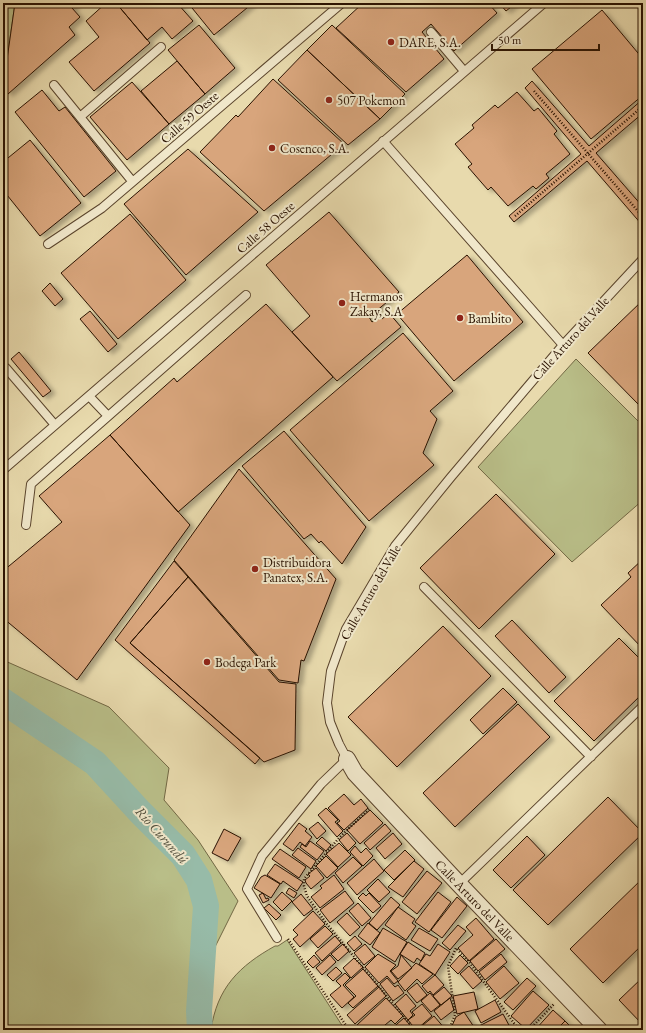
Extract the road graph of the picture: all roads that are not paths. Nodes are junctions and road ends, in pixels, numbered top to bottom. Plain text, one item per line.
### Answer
1 (342, 3) edge
2 (544, 3) edge
3 (430, 32) dead end
4 (161, 47) dead end
5 (464, 71) junction
6 (54, 85) dead end
7 (80, 117) junction
8 (383, 141) junction
9 (132, 182) junction
10 (48, 244) dead end
11 (643, 259) edge
12 (246, 295) dead end
13 (563, 344) junction
14 (6, 368) dead end
15 (89, 396) junction
16 (108, 416) junction
17 (55, 425) junction
18 (3, 470) edge
19 (26, 525) dead end
20 (424, 587) dead end
21 (643, 706) edge
22 (591, 757) junction
23 (347, 760) junction
24 (459, 884) junction
25 (277, 938) road end
26 (599, 1030) edge

1 - 9 lane, Calle 59 Oeste
2 - 5 lane, Calle 58 Oeste
3 - 5 lane
4 - 7 lane
5 - 8 lane, Calle 58 Oeste
6 - 7 lane
7 - 9 lane
8 - 13 lane
8 - 15 lane, Calle 58 Oeste
9 - 10 lane, Calle 59 Oeste
11 - 13 lane, Calle Arturo del Valle
12 - 16 lane
13 - 23 lane, Calle Arturo del Valle
14 - 17 lane
15 - 16 lane
15 - 17 lane, Calle 58 Oeste
16 - 19 lane
17 - 18 lane, Calle 58 Oeste
20 - 22 lane
21 - 22 lane
22 - 24 lane
23 - 24 street, Calle Arturo del Valle
23 - 25 lane
24 - 26 street, Calle Arturo del Valle

